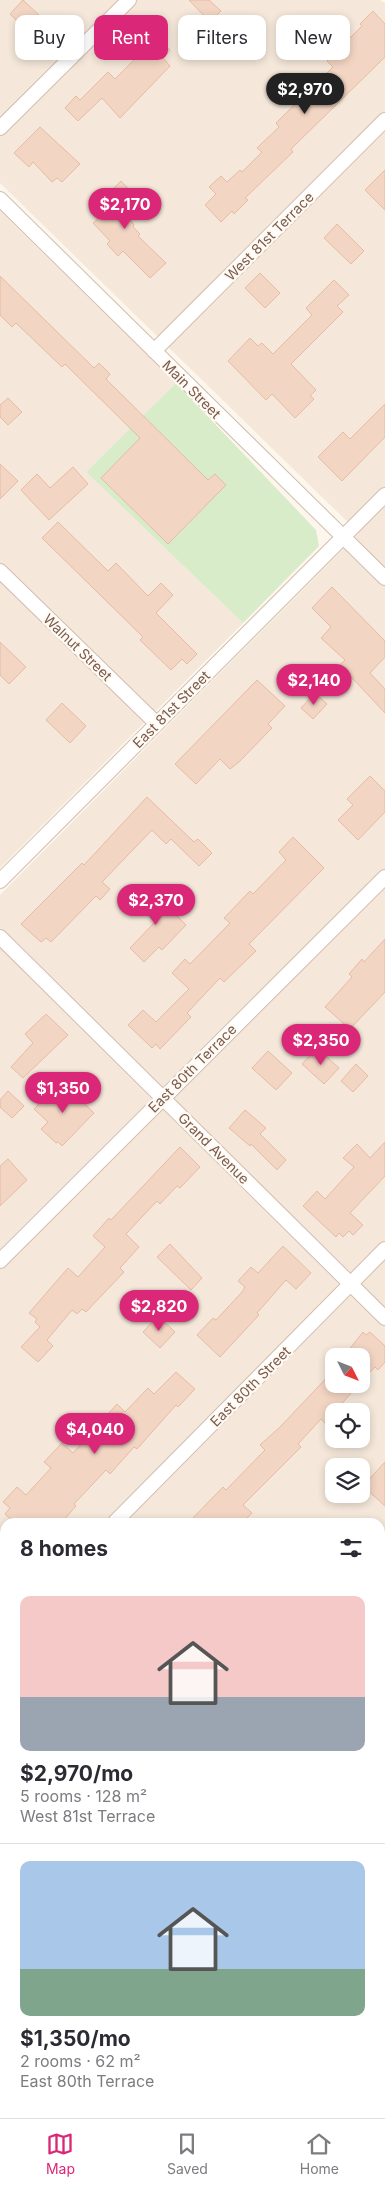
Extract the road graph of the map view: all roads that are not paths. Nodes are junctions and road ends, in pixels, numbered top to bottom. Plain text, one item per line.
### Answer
1 (129, 0) edge
2 (385, 120) edge
3 (0, 128) edge
4 (0, 199) edge
5 (154, 351) junction
6 (385, 495) edge
7 (342, 537) junction
8 (0, 571) edge
9 (385, 578) edge
10 (157, 724) junction
11 (385, 877) edge
12 (0, 881) edge
13 (0, 937) edge
14 (163, 1097) junction
15 (385, 1249) edge
16 (0, 1261) edge
17 (350, 1284) junction
18 (385, 1318) edge
19 (119, 1518) edge

1 - 3 street
2 - 5 street, West 81st Terrace
4 - 5 street, Main Street
5 - 7 street, Main Street
6 - 7 street, East 81st Street
7 - 9 street, Main Street
7 - 10 street, East 81st Street
8 - 10 street, Walnut Street
10 - 12 street, East 81st Street
11 - 14 street, East 80th Terrace
13 - 14 street, Grand Avenue
14 - 16 street, East 80th Terrace
14 - 17 street, Grand Avenue
15 - 17 street, East 80th Street
17 - 18 street, Grand Avenue
17 - 19 street, East 80th Street

